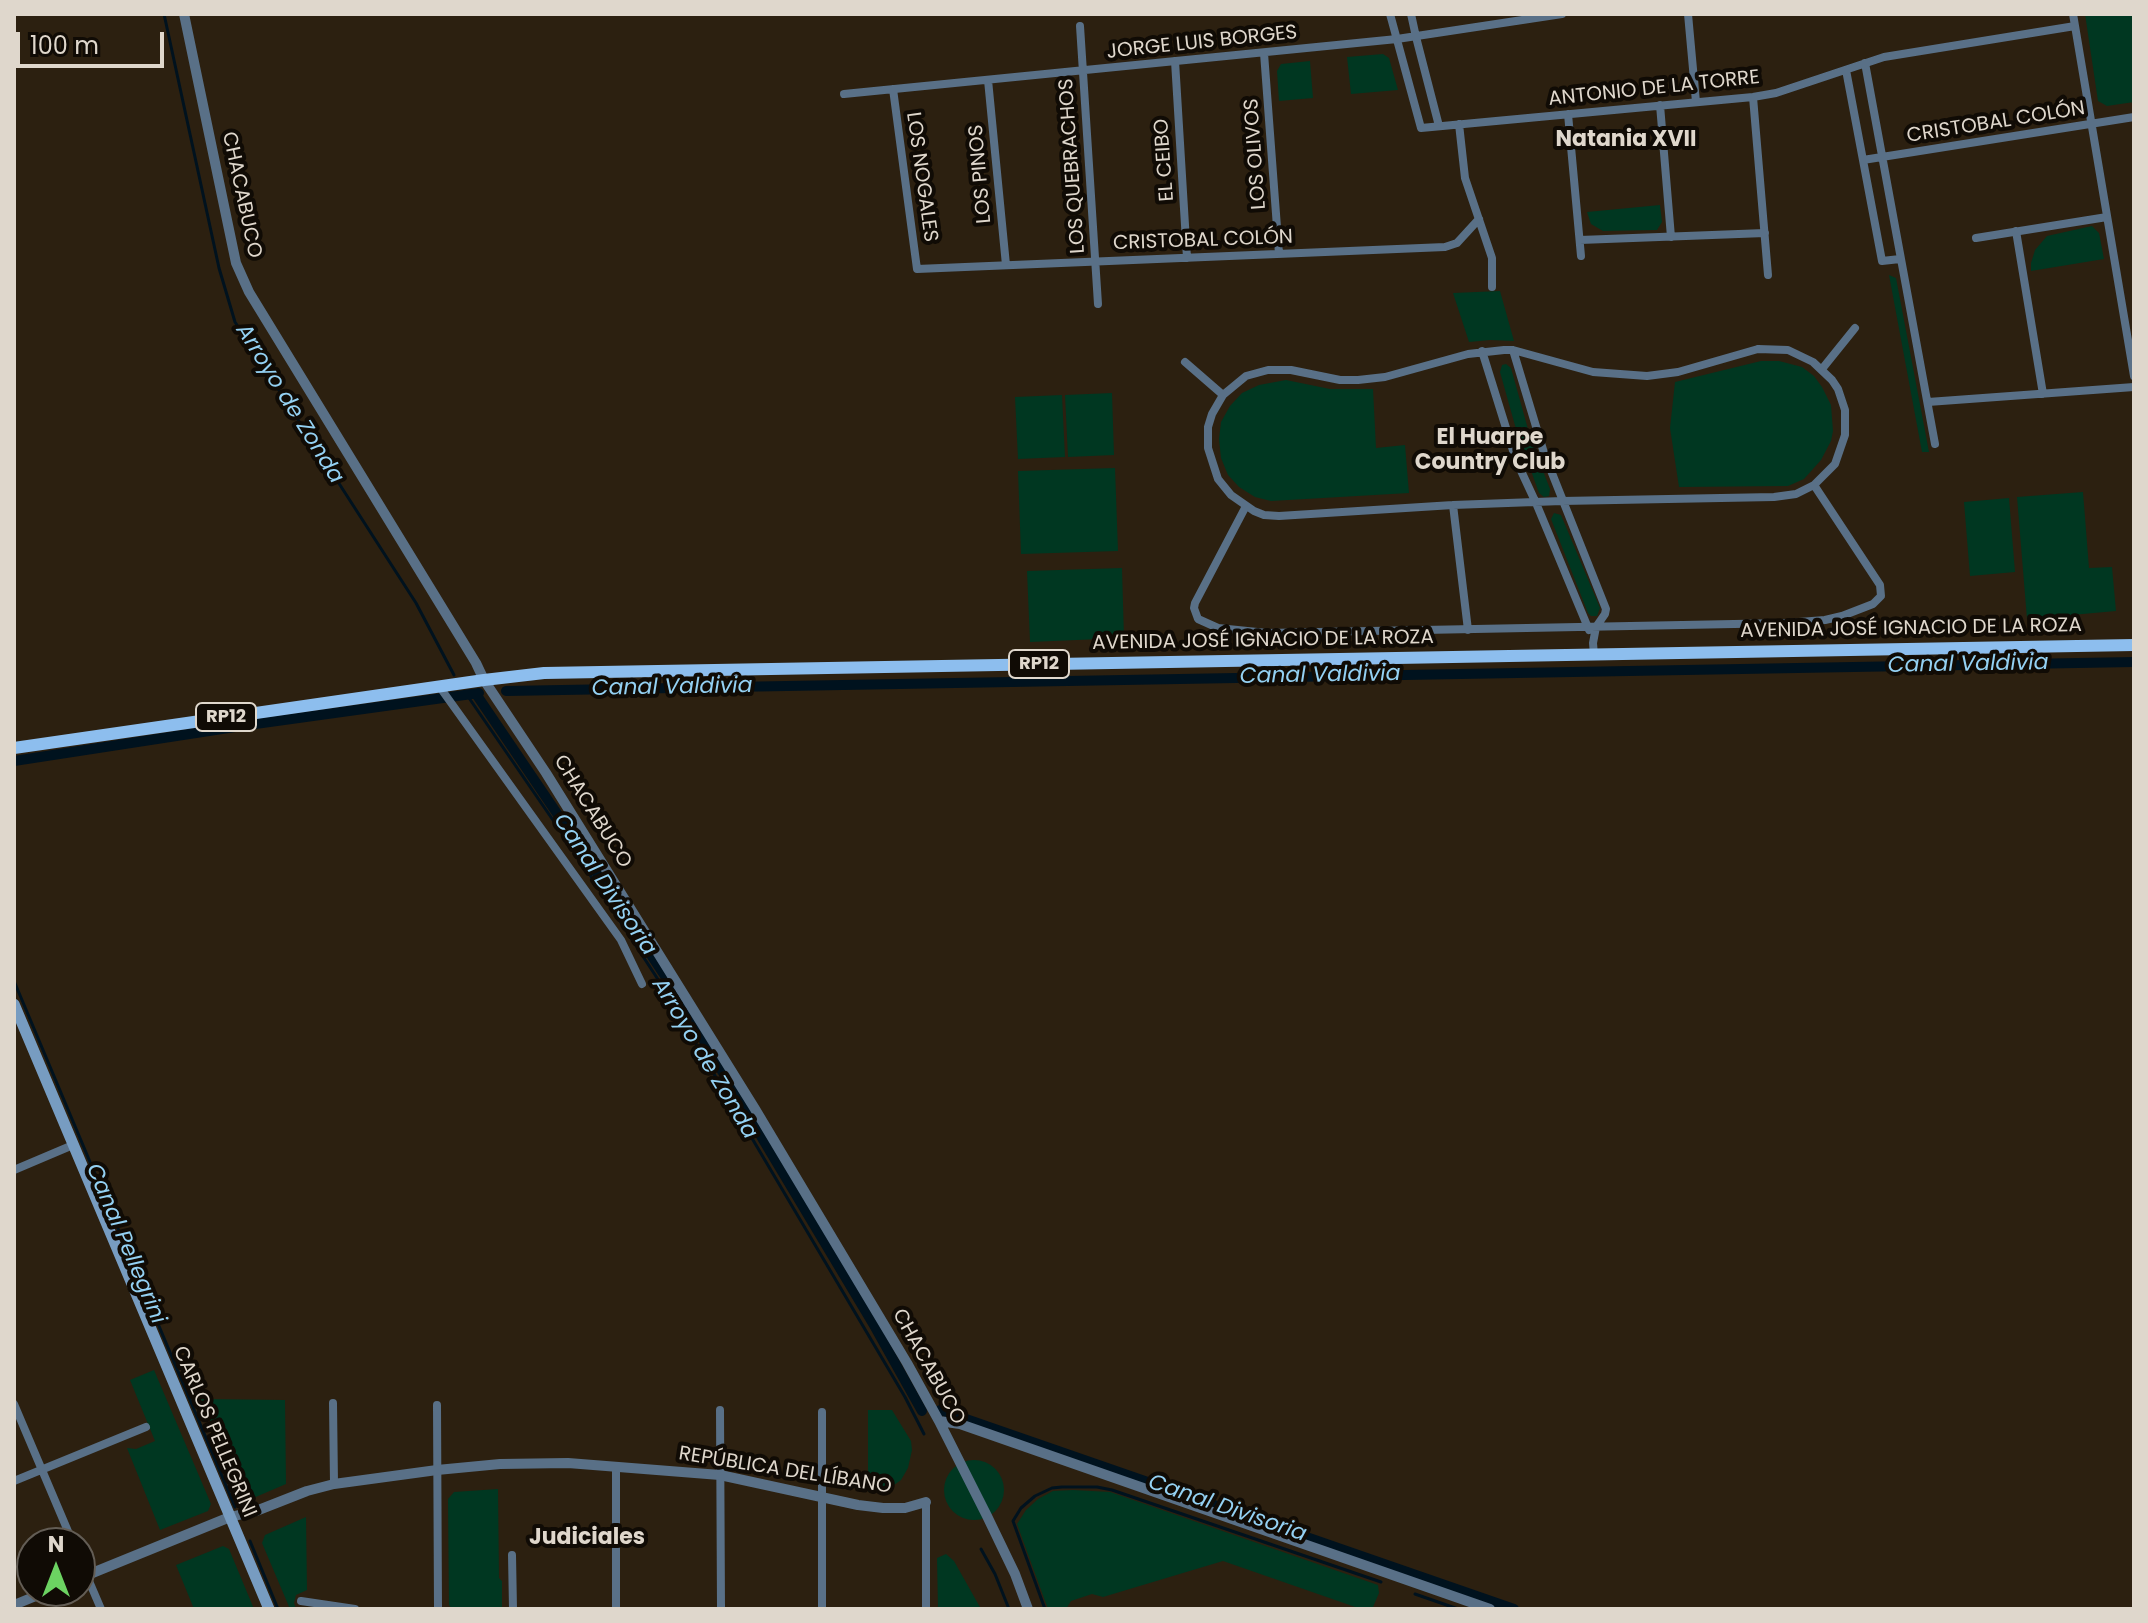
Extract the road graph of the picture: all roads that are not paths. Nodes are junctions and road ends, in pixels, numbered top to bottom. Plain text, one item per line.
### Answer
1 (184, 14) edge
2 (1390, 14) edge
3 (1411, 14) edge
4 (1562, 14) edge
5 (1688, 14) edge
6 (2073, 14) edge
7 (1080, 26) dead end
8 (2075, 26) junction
9 (1416, 37) junction
10 (1397, 39) junction
11 (1264, 53) junction
12 (1175, 61) junction
13 (1865, 63) junction
14 (1083, 70) junction
15 (1846, 70) junction
16 (988, 80) junction
17 (893, 89) junction
18 (844, 94) dead end
19 (1753, 97) junction
20 (1696, 102) junction
21 (1660, 105) junction
22 (1568, 114) junction
23 (2134, 117) edge
24 (2091, 123) junction
25 (1459, 124) junction
26 (1439, 126) junction
27 (1882, 158) junction
28 (1863, 160) junction
29 (2107, 217) junction
30 (1479, 219) junction
31 (2016, 231) junction
32 (1765, 233) junction
33 (1671, 237) junction
34 (1976, 238) dead end
35 (1580, 240) junction
36 (1279, 254) junction
37 (1581, 256) dead end
38 (1187, 258) junction
39 (1900, 259) junction
40 (1095, 261) junction
41 (1006, 265) junction
42 (917, 269) joint
43 (1768, 275) dead end
44 (1492, 287) dead end
45 (1098, 304) dead end
46 (1855, 328) dead end
47 (1513, 350) junction
48 (1482, 351) junction
49 (1185, 362) dead end
50 (1822, 369) junction
51 (2134, 376) edge
52 (2134, 387) edge
53 (2043, 394) junction
54 (1223, 395) junction
55 (1928, 402) junction
56 (1935, 444) dead end
57 (1814, 485) junction
58 (1562, 501) junction
59 (1536, 503) junction
60 (1453, 505) junction
61 (1246, 506) junction
62 (1592, 627) junction
63 (1468, 630) junction
64 (2134, 645) edge
65 (1593, 649) junction
66 (484, 680) junction
67 (444, 694) junction
68 (14, 748) edge
69 (642, 984) dead end
70 (14, 1004) edge
71 (73, 1145) junction
72 (14, 1170) edge
73 (333, 1403) dead end
74 (14, 1404) edge
75 (437, 1405) dead end
76 (720, 1410) dead end
77 (822, 1412) dead end
78 (939, 1421) junction
79 (146, 1427) dead end
80 (616, 1466) junction
81 (42, 1470) junction
82 (437, 1470) junction
83 (720, 1475) junction
84 (14, 1481) edge
85 (334, 1484) junction
86 (822, 1497) junction
87 (926, 1502) joint
88 (230, 1517) junction
89 (66, 1527) edge
90 (512, 1555) dead end
91 (96, 1572) edge
92 (301, 1601) dead end
93 (269, 1609) edge
94 (355, 1609) edge
95 (438, 1609) edge
96 (513, 1609) edge
97 (616, 1609) edge
98 (721, 1609) edge
99 (822, 1609) edge
100 (926, 1609) edge
101 (1028, 1609) edge
102 (1490, 1609) edge

1 - 66 street, CHACABUCO
2 - 10 street
3 - 9 street
4 - 9 street, JORGE LUIS BORGES
5 - 20 street
6 - 8 street
7 - 14 street, LOS QUEBRACHOS
8 - 13 street, ANTONIO DE LA TORRE
8 - 24 street
9 - 10 street, JORGE LUIS BORGES
9 - 26 street
10 - 11 street, JORGE LUIS BORGES
10 - 26 street, ANTONIO DE LA TORRE
11 - 12 street, JORGE LUIS BORGES
11 - 36 street, LOS OLIVOS
12 - 14 street, JORGE LUIS BORGES
12 - 38 street, EL CEIBO
13 - 15 street, ANTONIO DE LA TORRE
13 - 27 street
14 - 16 street, JORGE LUIS BORGES
14 - 40 street, LOS QUEBRACHOS
15 - 19 street, ANTONIO DE LA TORRE
15 - 28 street
16 - 17 street, JORGE LUIS BORGES
16 - 41 street, LOS PINOS
17 - 18 street, JORGE LUIS BORGES
17 - 42 street, LOS NOGALES
19 - 20 street, ANTONIO DE LA TORRE
19 - 32 street
20 - 21 street, ANTONIO DE LA TORRE
21 - 22 street, ANTONIO DE LA TORRE
21 - 33 street
22 - 25 street, ANTONIO DE LA TORRE
22 - 35 street
23 - 24 street, CRISTOBAL COLÓN
24 - 27 street, CRISTOBAL COLÓN
24 - 29 street
25 - 26 street, ANTONIO DE LA TORRE
25 - 30 street
27 - 28 street, CRISTOBAL COLÓN
27 - 39 street
28 - 39 street
29 - 31 street
29 - 51 street
30 - 36 street, CRISTOBAL COLÓN
30 - 44 street
31 - 34 street
31 - 53 street
32 - 33 street
32 - 43 street
33 - 35 street
35 - 37 street
36 - 38 street, CRISTOBAL COLÓN
38 - 40 street, CRISTOBAL COLÓN
39 - 55 street
40 - 41 street, CRISTOBAL COLÓN
40 - 45 street, LOS QUEBRACHOS
41 - 42 street, CRISTOBAL COLÓN
46 - 50 street
47 - 48 street
47 - 50 street
47 - 58 street
48 - 54 street
48 - 59 street
49 - 54 street
50 - 57 street
52 - 53 street
53 - 55 street
54 - 61 street
55 - 56 street
57 - 58 street
57 - 62 street
58 - 59 street
58 - 62 street
59 - 60 street
59 - 62 street
60 - 61 street
60 - 63 street
61 - 63 street
62 - 63 street
62 - 65 street
64 - 65 main road, AVENIDA JOSÉ IGNACIO DE LA ROZA / RP12
65 - 66 main road, AVENIDA JOSÉ IGNACIO DE LA ROZA / RP12
66 - 67 main road, AVENIDA JOSÉ IGNACIO DE LA ROZA / RP12
66 - 78 street, CHACABUCO
67 - 68 main road, AVENIDA JOSÉ IGNACIO DE LA ROZA / RP12
67 - 69 street
70 - 71 main road, CARLOS PELLEGRINI
71 - 72 street
71 - 88 main road, CARLOS PELLEGRINI
73 - 85 street
74 - 81 street
75 - 82 street
76 - 83 street
77 - 86 street
78 - 101 street, CHACABUCO
78 - 102 street
79 - 81 street
80 - 82 street, REPÚBLICA DEL LÍBANO
80 - 83 street, REPÚBLICA DEL LÍBANO
80 - 97 street
81 - 84 street
81 - 89 street
82 - 85 street, REPÚBLICA DEL LÍBANO
82 - 95 street
83 - 86 street, REPÚBLICA DEL LÍBANO
83 - 98 street
85 - 88 street, REPÚBLICA DEL LÍBANO
86 - 87 street, REPÚBLICA DEL LÍBANO
86 - 99 street
87 - 100 street
88 - 91 street, REPÚBLICA DEL LÍBANO
88 - 93 main road, CARLOS PELLEGRINI
90 - 96 street
92 - 94 street

